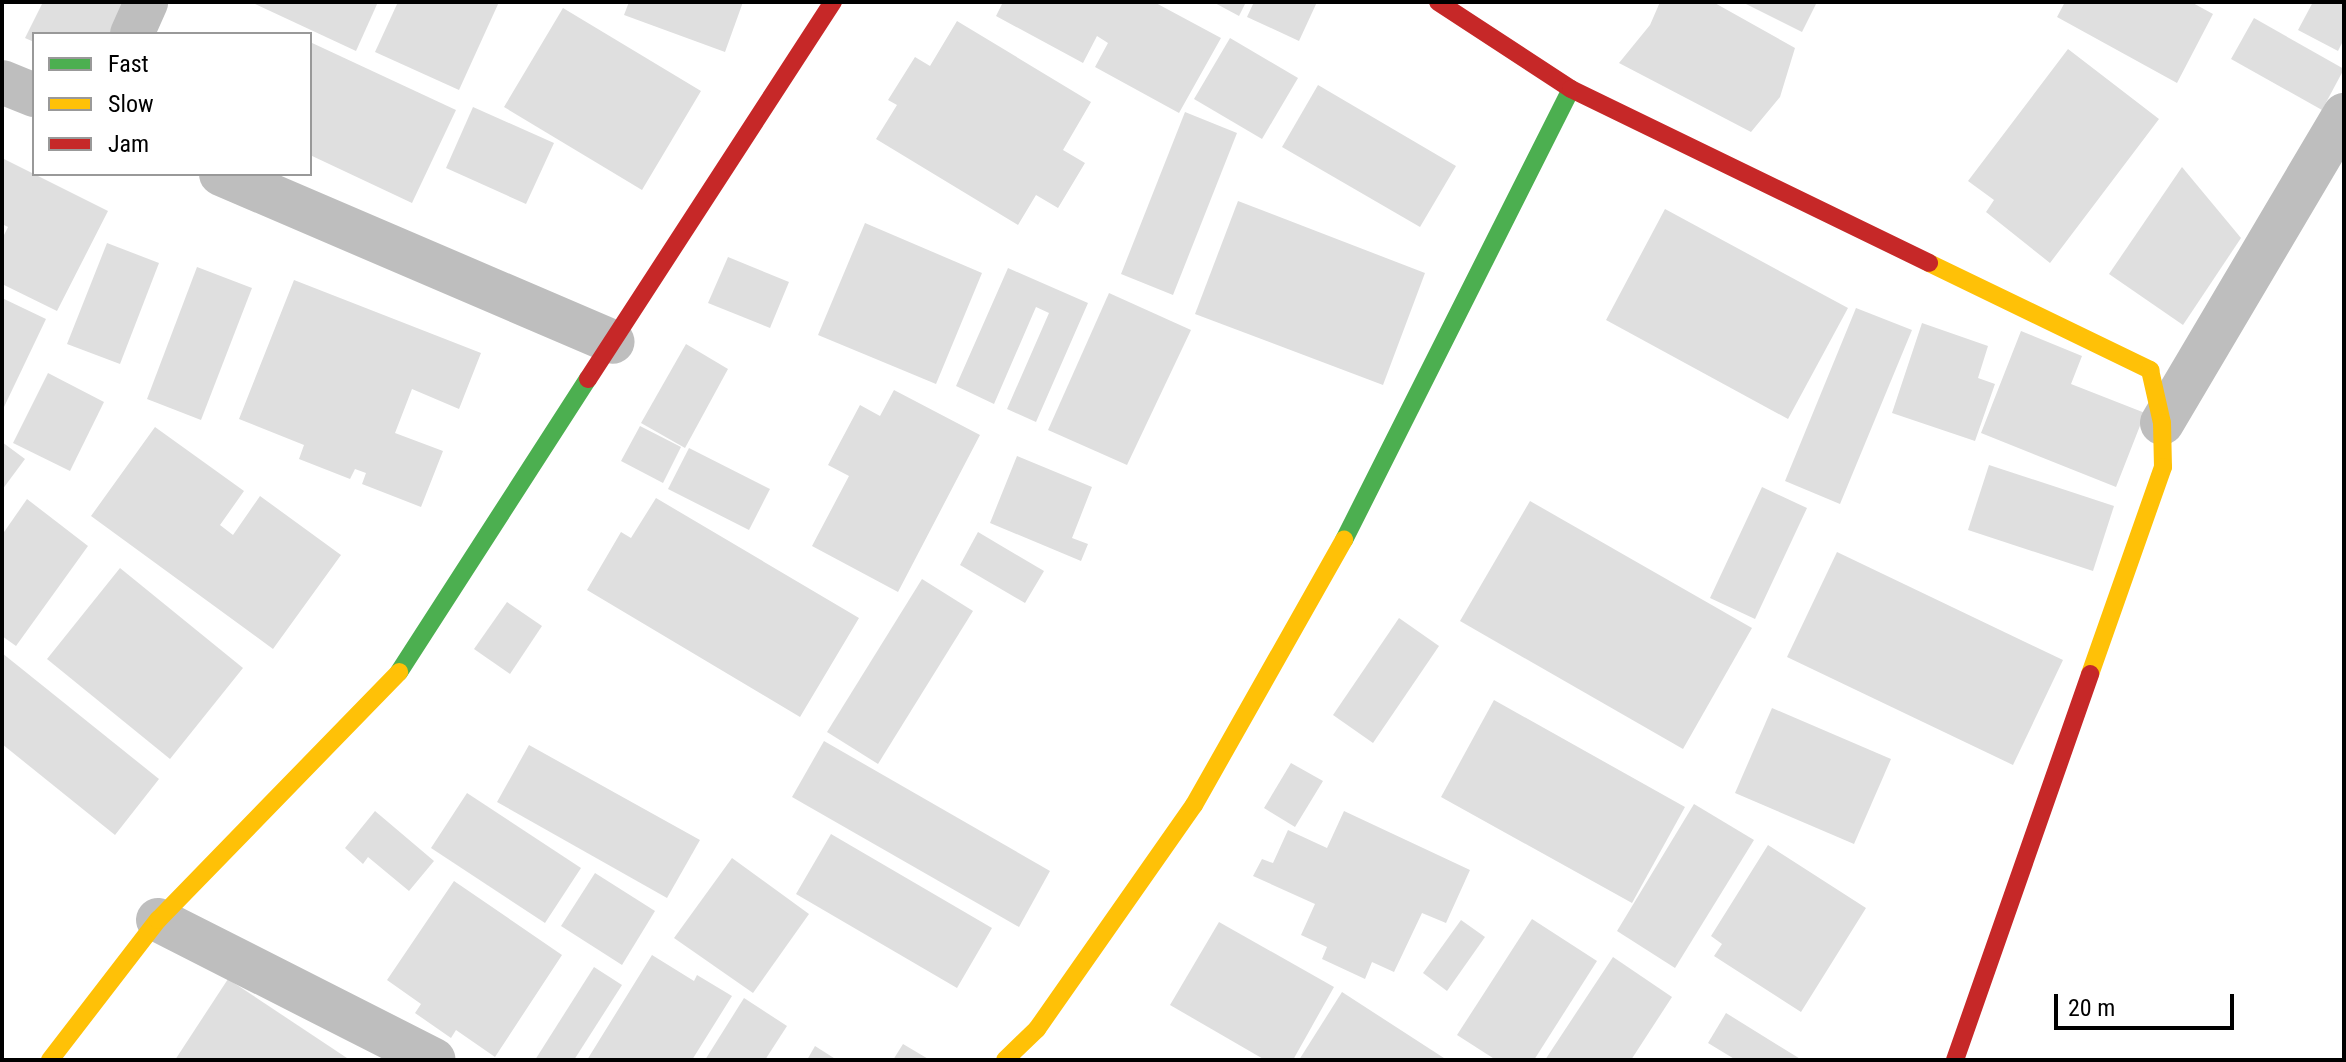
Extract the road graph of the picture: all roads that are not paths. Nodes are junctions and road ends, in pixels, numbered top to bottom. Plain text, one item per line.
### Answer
1 (146, 2) edge
2 (833, 2) edge
3 (1438, 2) edge
4 (133, 32) edge
5 (2, 82) edge
6 (1571, 89) junction
7 (32, 94) edge
8 (2344, 115) edge
9 (226, 176) edge
10 (613, 342) junction
11 (2162, 423) junction
12 (158, 920) junction
13 (50, 1060) edge
14 (434, 1060) edge
15 (1005, 1060) edge
16 (1955, 1060) edge

1 - 4 street
2 - 10 street
3 - 6 street
5 - 7 street
6 - 11 street
6 - 15 street
8 - 11 street
9 - 10 street
10 - 12 street
11 - 16 street
12 - 13 street
12 - 14 street

